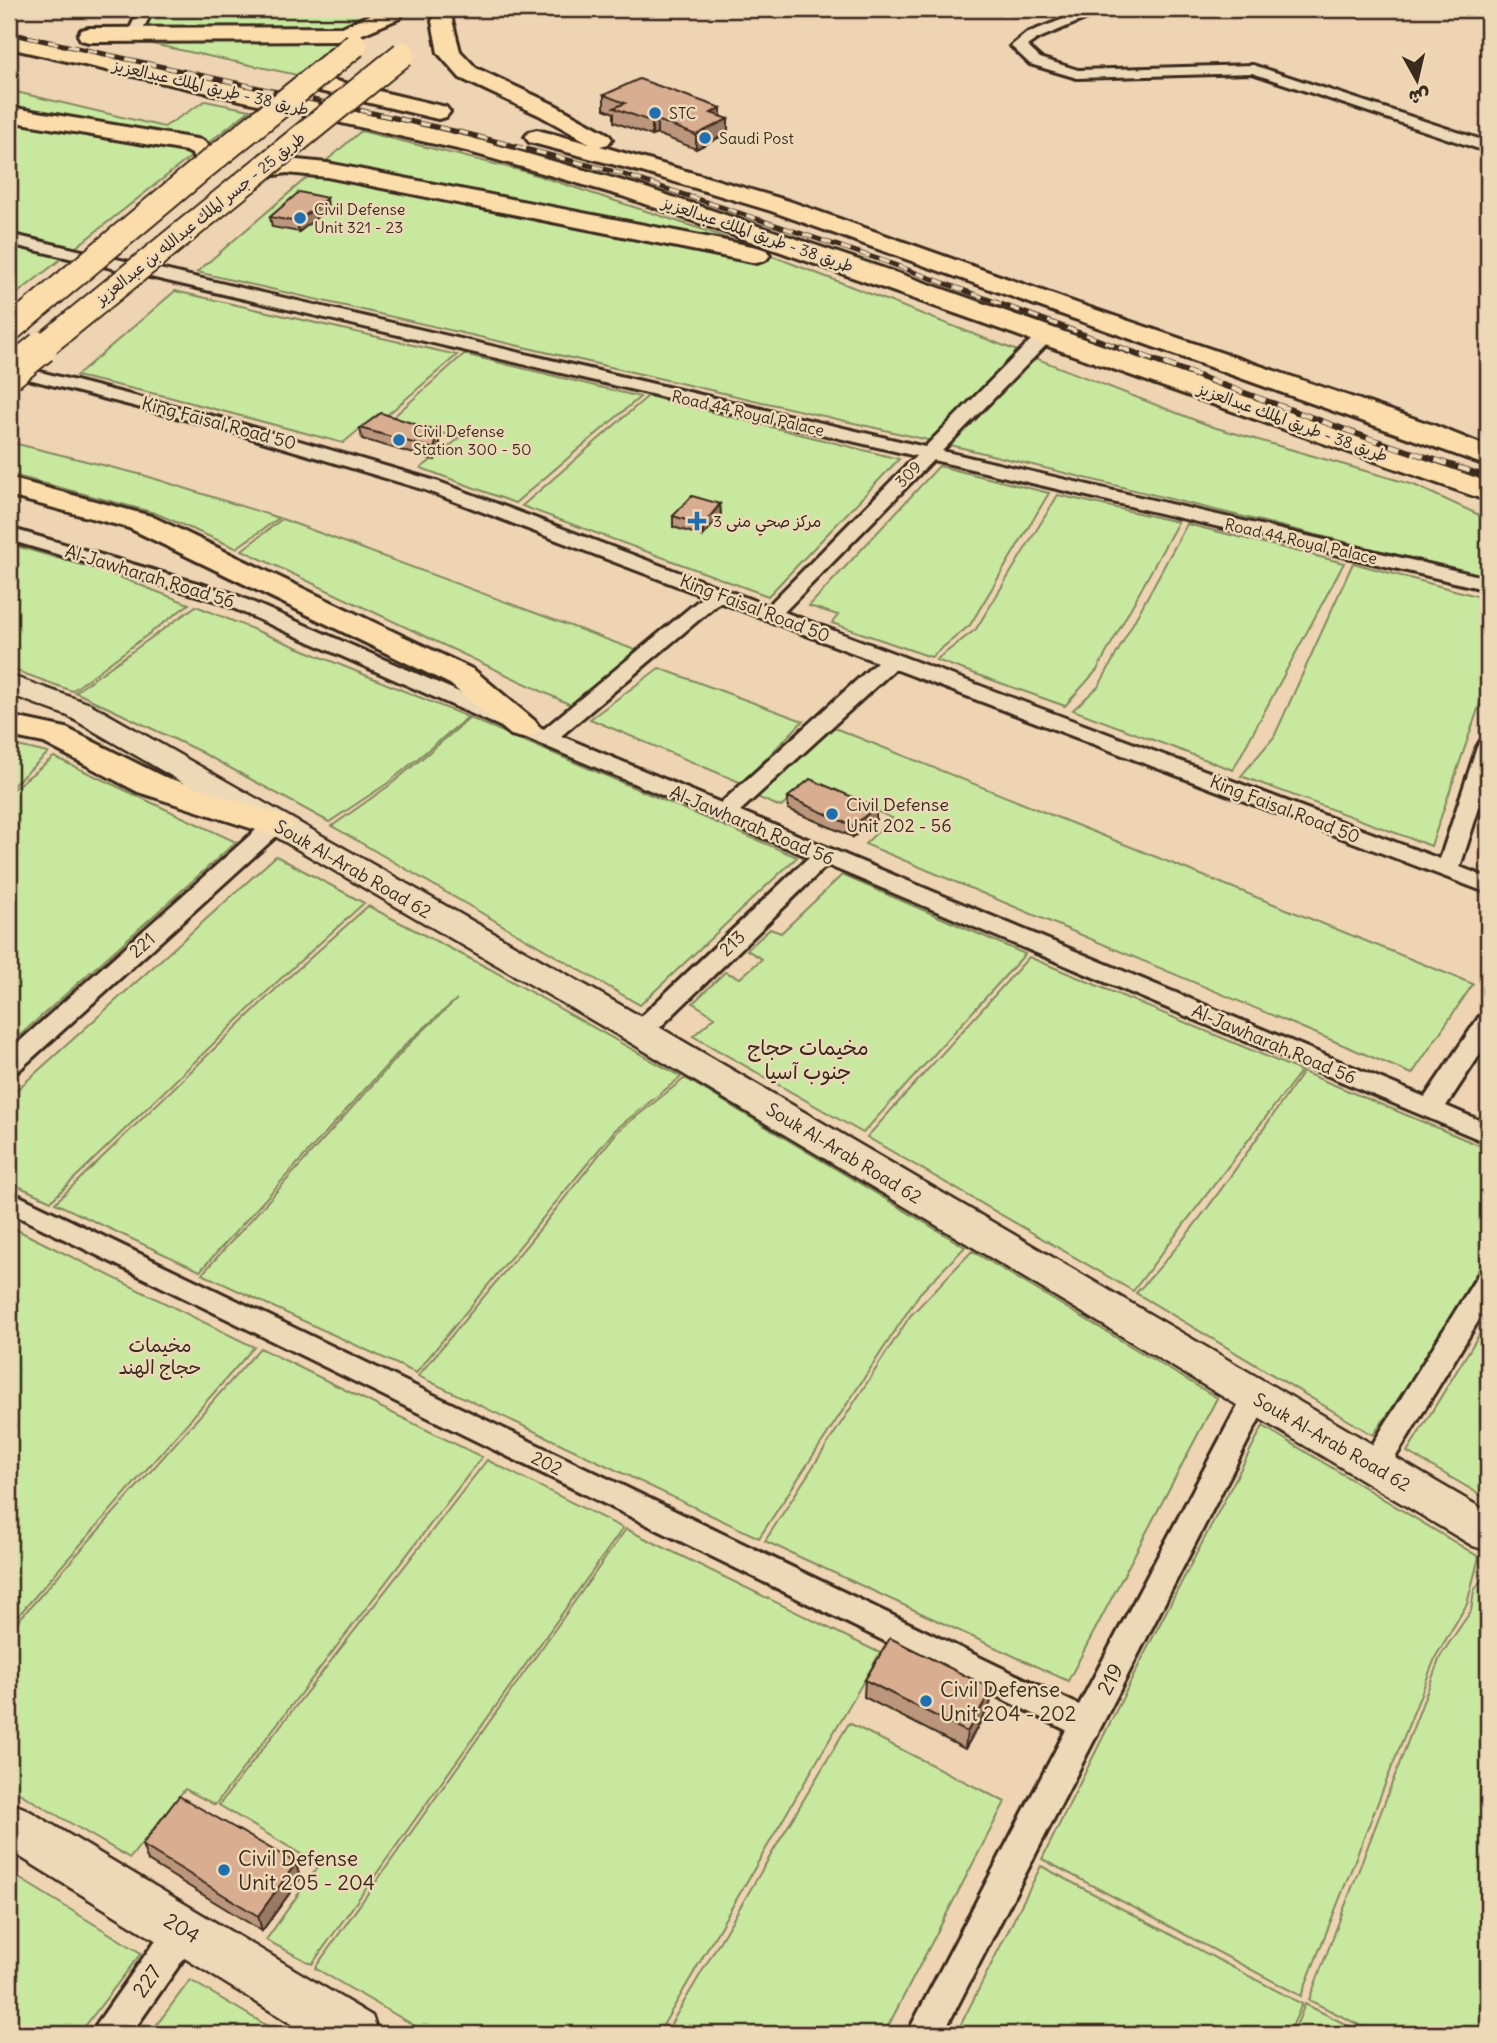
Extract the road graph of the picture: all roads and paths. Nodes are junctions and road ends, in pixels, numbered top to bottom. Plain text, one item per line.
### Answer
1 (145, 9) edge
2 (1102, 9) edge
3 (395, 11) edge
4 (26, 23) edge
5 (430, 32) edge
6 (89, 35) junction
7 (134, 35) junction
8 (9, 41) edge
9 (196, 58) dead end
10 (276, 75) dead end
11 (9, 114) edge
12 (490, 125) dead end
13 (517, 132) dead end
14 (1488, 147) edge
15 (206, 164) junction
16 (651, 167) junction
17 (257, 171) junction
18 (9, 239) edge
19 (905, 285) junction
20 (9, 330) edge
21 (1046, 335) junction
22 (9, 372) edge
23 (928, 454) junction
24 (1488, 457) edge
25 (9, 487) edge
26 (1488, 492) edge
27 (9, 534) edge
28 (1488, 584) edge
29 (718, 594) junction
30 (771, 614) junction
31 (892, 660) junction
32 (9, 684) edge
33 (9, 726) edge
34 (534, 733) junction
35 (1488, 747) edge
36 (724, 813) junction
37 (275, 825) junction
38 (824, 855) junction
39 (1448, 870) junction
40 (1488, 886) edge
41 (1488, 1023) edge
42 (640, 1032) junction
43 (9, 1065) edge
44 (1430, 1110) junction
45 (1488, 1134) edge
46 (9, 1201) edge
47 (1488, 1282) edge
48 (1256, 1398) junction
49 (1374, 1467) junction
50 (1488, 1534) edge
51 (1087, 1724) junction
52 (9, 1824) edge
53 (184, 1929) junction
54 (110, 2034) edge
55 (354, 2034) edge
56 (924, 2034) edge

1 - 7 street
2 - 14 street
3 - 7 main road
3 - 15 main road, طريق 25 - جسر الملك عبدالله بن عبدالعزيز, bridge
4 - 6 main road, طريق 38 - طريق الملك عبدالعزيز
5 - 16 main road
5 - 17 main road, طريق 25 - جسر الملك عبدالله بن عبدالعزيز, bridge
6 - 7 main road
6 - 9 main road, طريق 38 - طريق الملك عبدالعزيز
8 - 19 main road, طريق 38 - طريق الملك عبدالعزيز
10 - 12 main road, طريق 38 - طريق الملك عبدالعزيز
11 - 15 main road
13 - 16 main road, طريق 38 - طريق الملك عبدالعزيز
15 - 20 main road, طريق 25 - جسر الملك عبدالله بن عبدالعزيز, bridge
16 - 24 main road, طريق 38 - طريق الملك عبدالعزيز
17 - 19 main road
17 - 22 main road, طريق 25 - جسر الملك عبدالله بن عبدالعزيز, bridge
18 - 23 street, Road 44 Royal Palace
19 - 21 main road, طريق 38 - طريق الملك عبدالعزيز
21 - 23 street, 309
21 - 26 main road, طريق 38 - طريق الملك عبدالعزيز
22 - 29 street, King Faisal Road 50
23 - 28 street, Road 44 Royal Palace
23 - 30 street, 309
25 - 34 main road
27 - 34 street, Al-Jawharah Road 56
29 - 30 street, King Faisal Road 50
29 - 34 street
30 - 31 street, King Faisal Road 50
31 - 36 street
31 - 39 street, King Faisal Road 50
32 - 37 main road, Souk Al-Arab Road 62
33 - 37 main road
34 - 36 street, Al-Jawharah Road 56
35 - 39 street
36 - 38 street, Al-Jawharah Road 56
37 - 42 main road, Souk Al-Arab Road 62
37 - 43 street, 221
38 - 42 street, 213
38 - 44 street, Al-Jawharah Road 56
39 - 40 street, King Faisal Road 50
41 - 44 street
42 - 48 main road, Souk Al-Arab Road 62
44 - 45 street, Al-Jawharah Road 56
46 - 51 street, 202
47 - 49 street
48 - 49 main road, Souk Al-Arab Road 62
48 - 51 street, 219
49 - 50 main road, Souk Al-Arab Road 62
51 - 56 street, 219
52 - 53 main road, 204
53 - 54 street, 227
53 - 55 main road, 204

